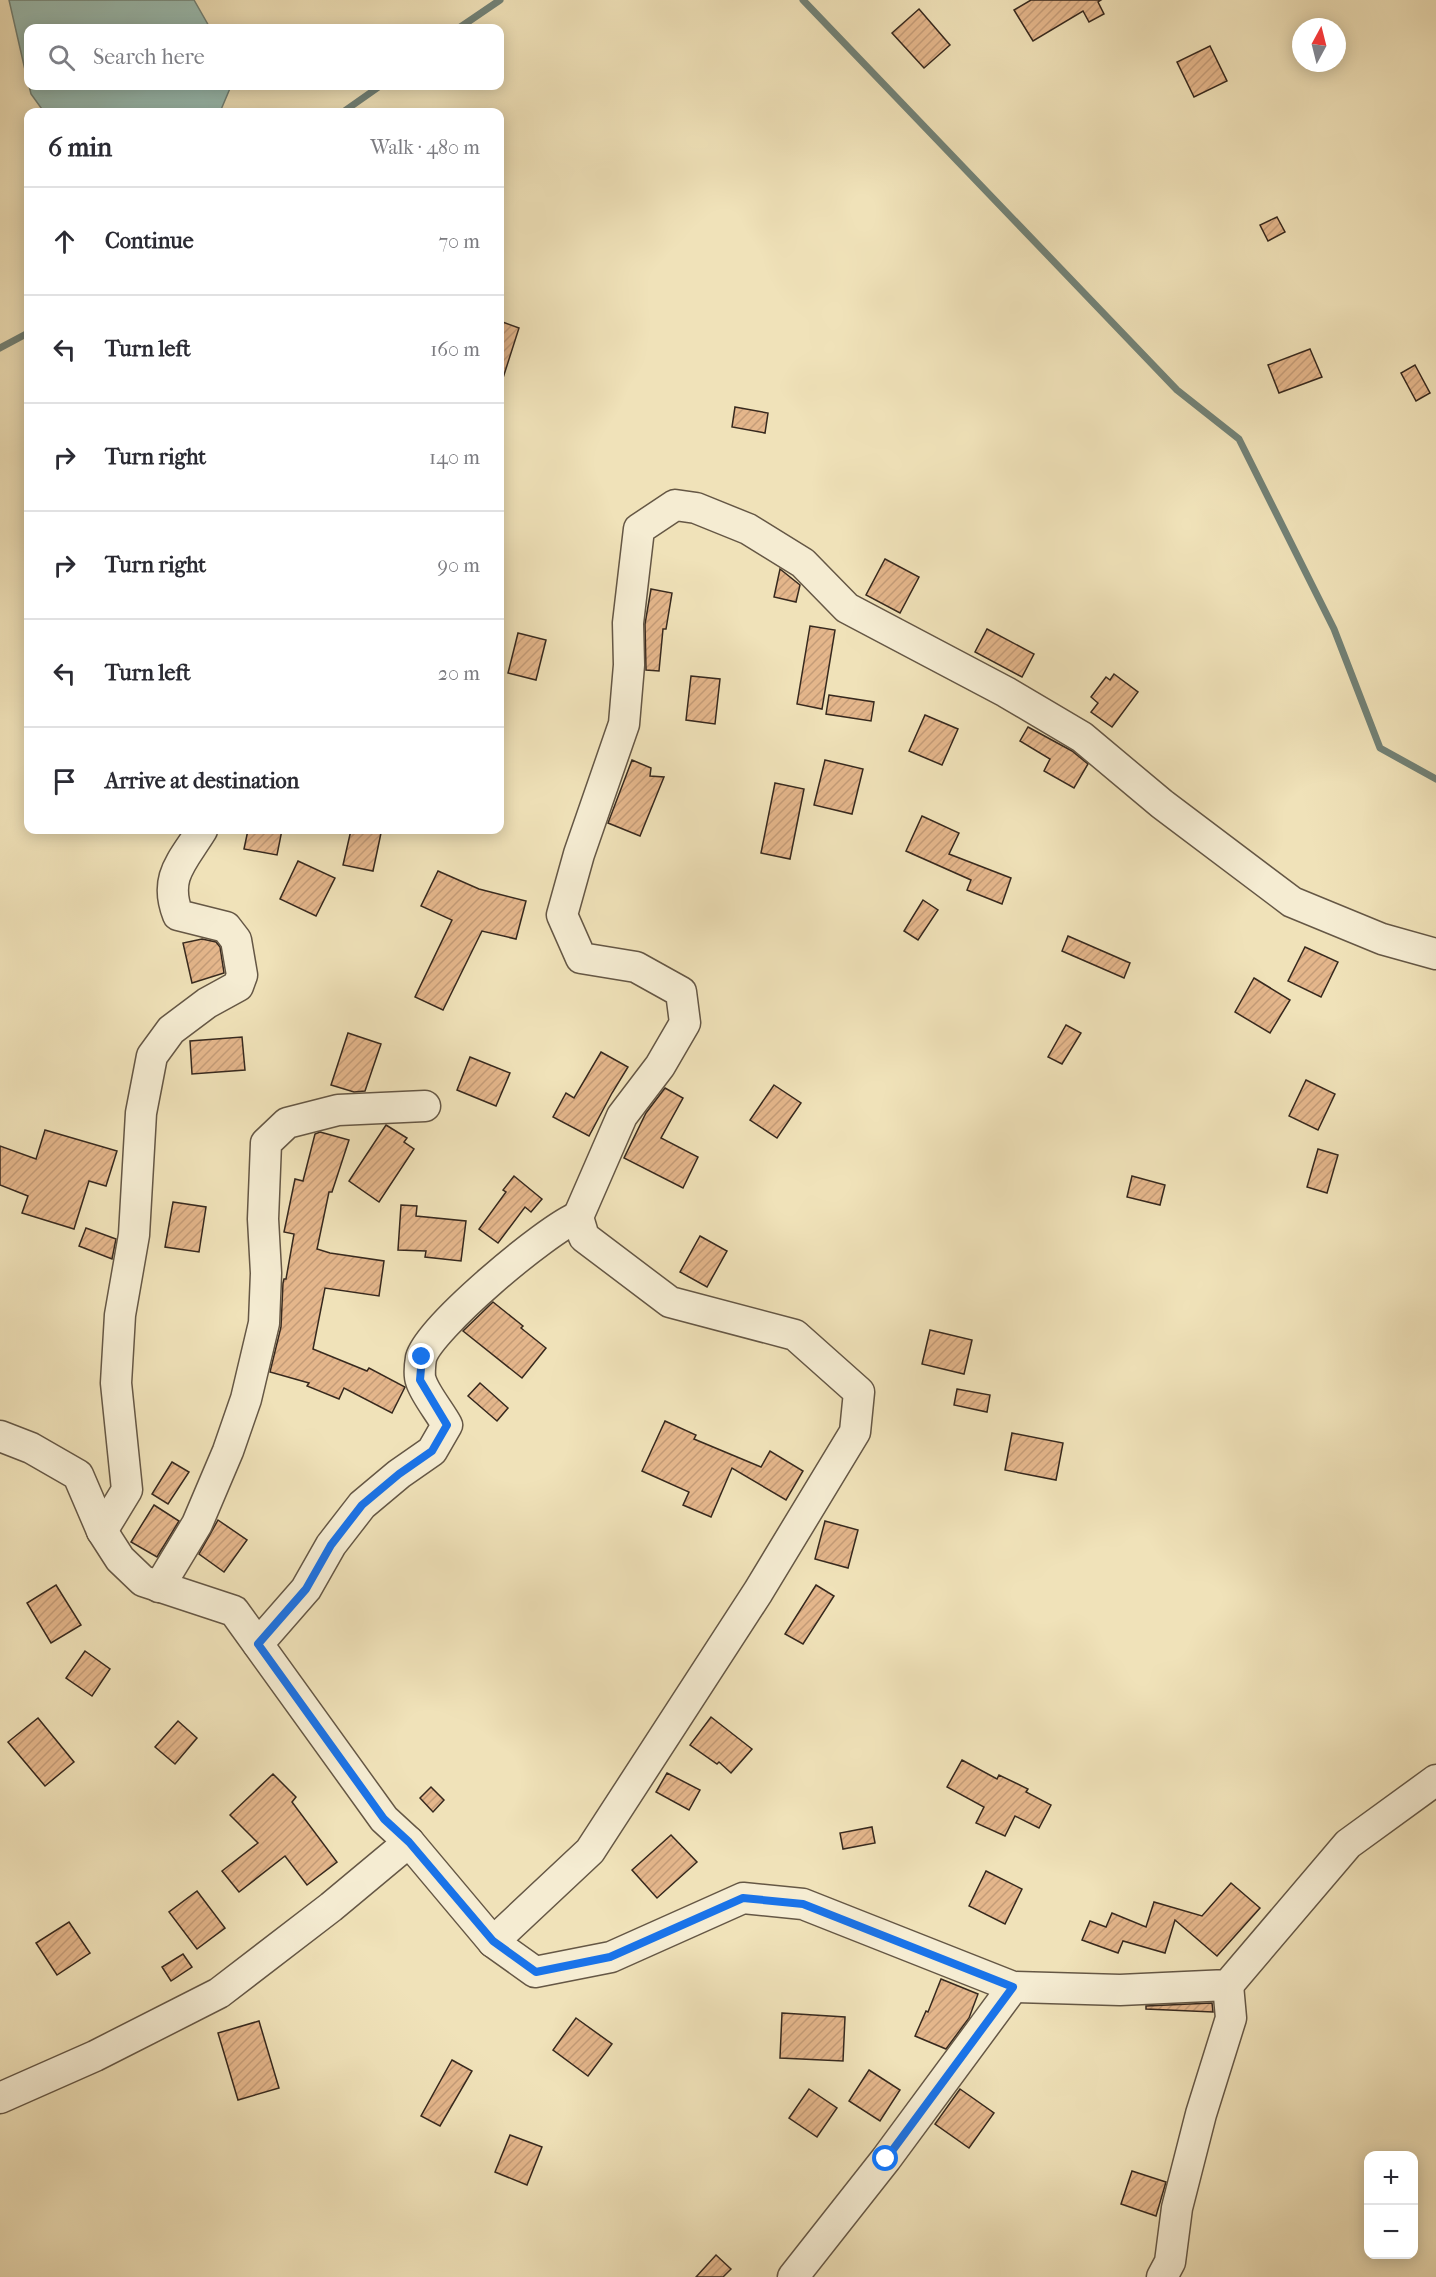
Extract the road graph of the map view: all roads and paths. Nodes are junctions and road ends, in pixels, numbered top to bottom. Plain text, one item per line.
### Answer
1 (200, 834) edge
2 (1436, 954) edge
3 (425, 1106) dead end
4 (578, 1217) junction
5 (0, 1436) edge
6 (102, 1531) junction
7 (159, 1587) junction
8 (258, 1644) junction
9 (1436, 1780) edge
10 (409, 1842) junction
11 (493, 1941) junction
12 (1228, 1985) junction
13 (1013, 1987) junction
14 (0, 2098) edge
15 (793, 2277) edge
16 (1162, 2277) edge

1 - 6 street
2 - 4 street
3 - 7 street
4 - 8 street
4 - 11 street
5 - 6 street
6 - 7 street
7 - 8 street
8 - 10 street
9 - 12 street
10 - 11 street
10 - 14 street
11 - 13 street
12 - 13 street
12 - 16 street
13 - 15 street

